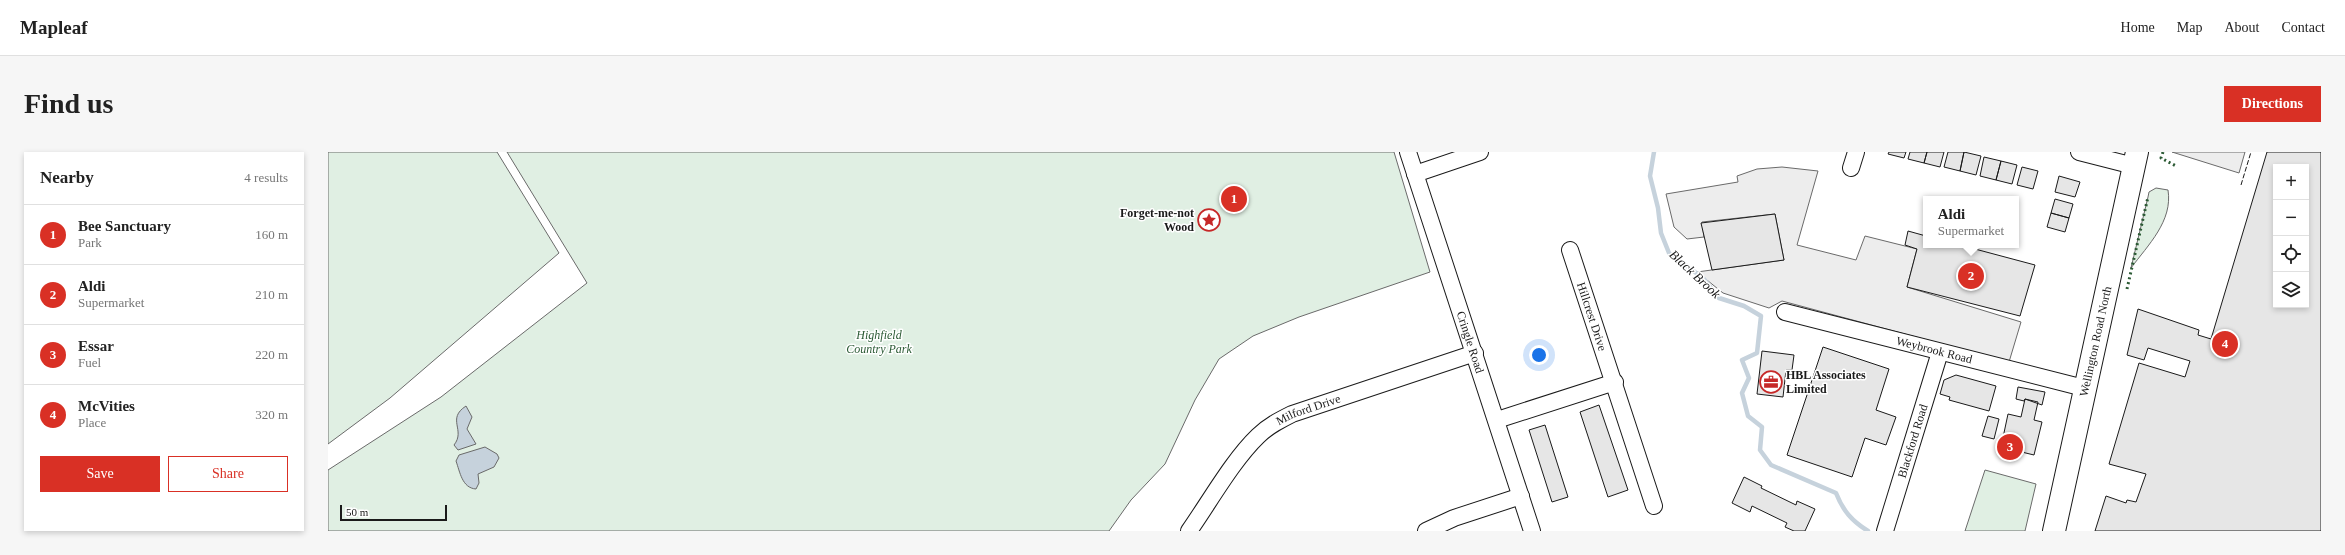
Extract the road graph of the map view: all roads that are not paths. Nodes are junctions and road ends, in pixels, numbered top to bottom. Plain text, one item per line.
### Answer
1 (1408, 152) edge
2 (1480, 152) edge
3 (1856, 152) edge
4 (2079, 152) edge
5 (2135, 159) edge
6 (1851, 168) dead end
7 (1415, 174) junction
8 (1570, 250) dead end
9 (1785, 312) dead end
10 (1940, 352) junction
11 (1474, 353) junction
12 (1615, 382) junction
13 (2084, 388) junction
14 (1497, 420) junction
15 (1521, 496) junction
16 (1654, 506) dead end
17 (1189, 531) edge
18 (1426, 531) edge
19 (1532, 531) edge
20 (1885, 531) edge
21 (2054, 531) edge

1 - 7 street, Cringle Road
2 - 7 street
3 - 6 street
4 - 5 street
5 - 13 highway, Wellington Road North
7 - 11 street, Cringle Road
8 - 12 street, Hillcrest Drive
9 - 10 street, Weybrook Road
10 - 13 street, Weybrook Road
10 - 20 street, Blackford Road
11 - 14 street, Cringle Road
11 - 17 street, Milford Drive
12 - 14 street
12 - 16 street, Hillcrest Drive
13 - 21 highway, Wellington Road North
14 - 15 street, Cringle Road
15 - 18 street
15 - 19 street, Cringle Road

